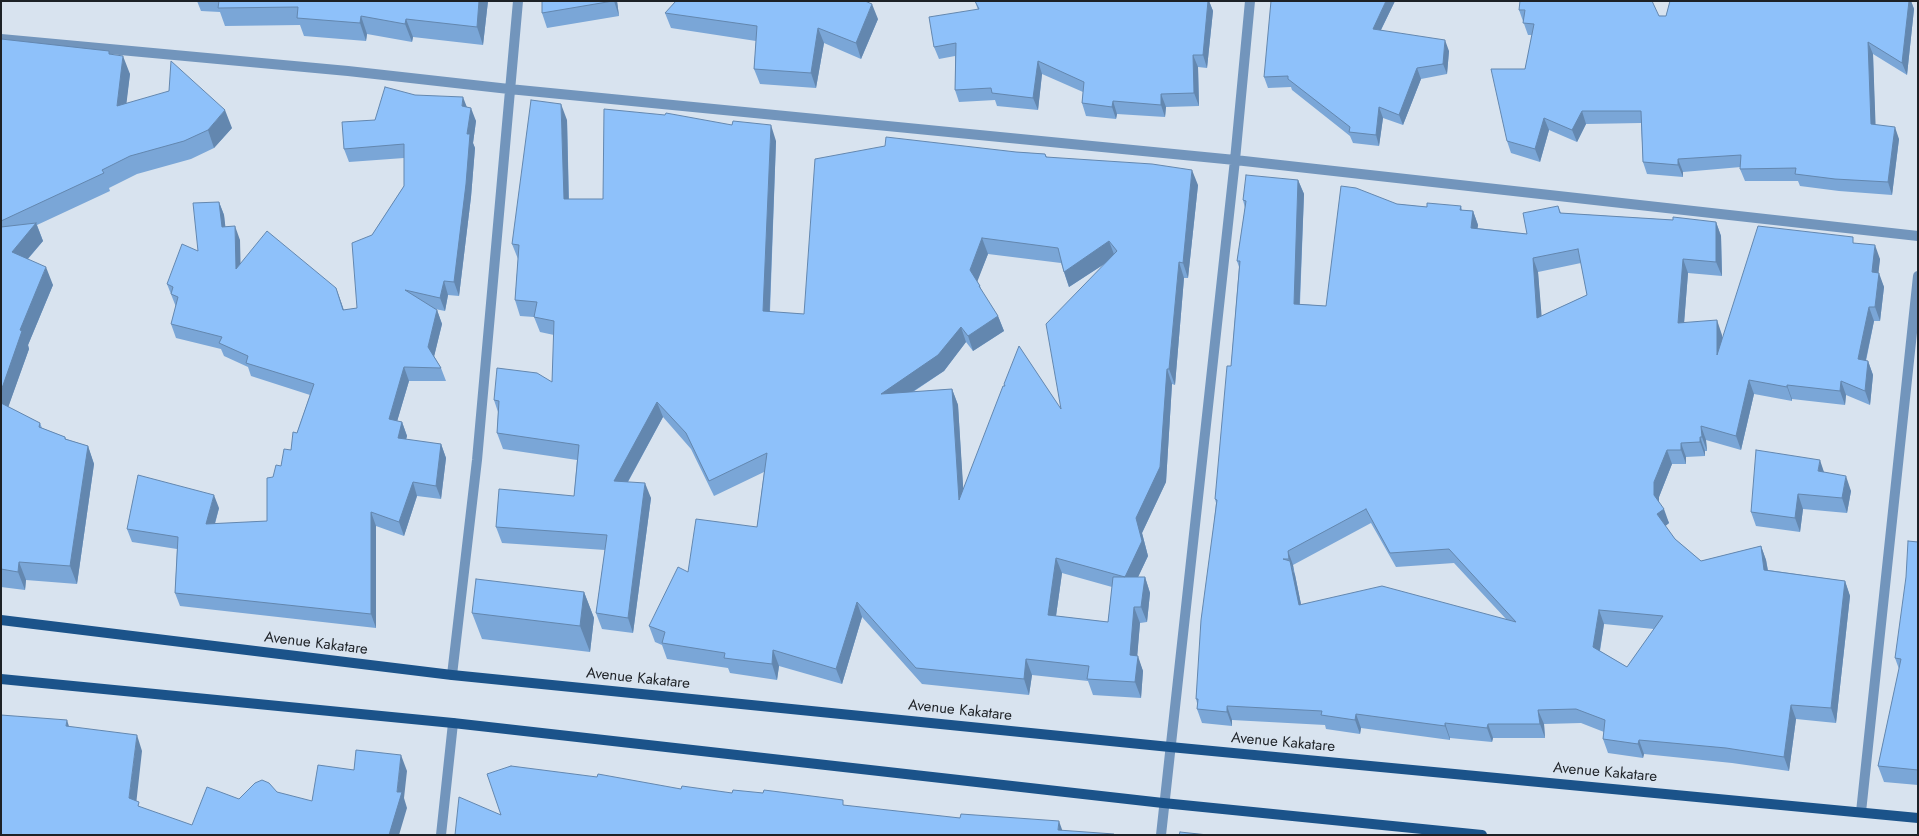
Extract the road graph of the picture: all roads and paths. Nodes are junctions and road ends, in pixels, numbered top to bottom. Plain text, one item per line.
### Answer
1 (518, 1) edge
2 (1250, 1) edge
3 (1, 39) edge
4 (509, 89) junction
5 (1235, 160) junction
6 (1918, 236) edge
7 (1918, 276) edge
8 (1, 620) edge
9 (452, 675) junction
10 (1, 679) edge
11 (453, 723) junction
12 (1170, 747) junction
13 (1164, 803) junction
14 (1861, 812) junction
15 (1918, 818) edge
16 (441, 835) edge
17 (1161, 835) edge
18 (1482, 835) edge

1 - 4 street
2 - 5 street
3 - 4 street
4 - 5 street
4 - 9 street
5 - 6 street
5 - 12 street
7 - 14 street
8 - 9 main road, Avenue Kakatare
9 - 12 main road, Avenue Kakatare
10 - 11 main road
11 - 13 main road
11 - 16 street
12 - 13 street
12 - 14 main road, Avenue Kakatare
13 - 17 street
13 - 18 main road
14 - 15 main road, Avenue Kakatare

